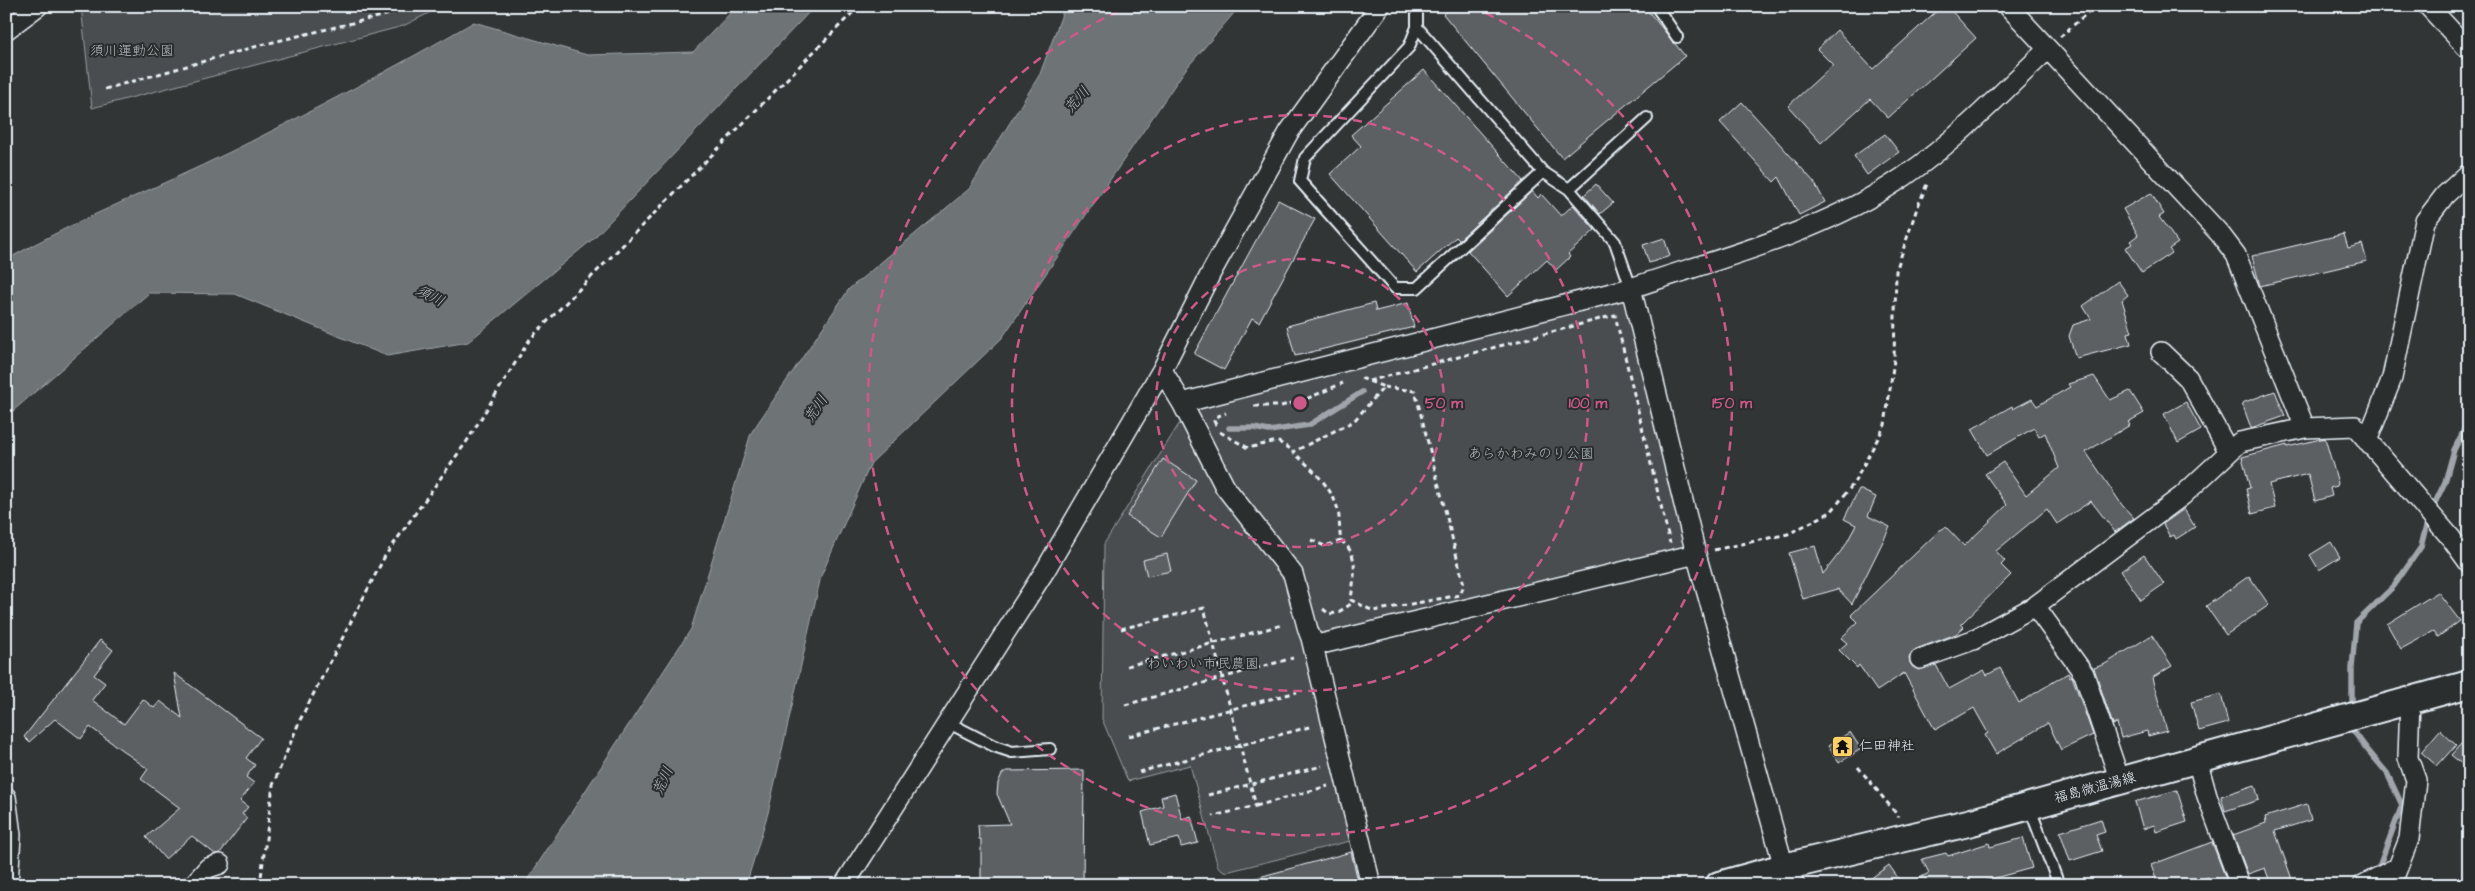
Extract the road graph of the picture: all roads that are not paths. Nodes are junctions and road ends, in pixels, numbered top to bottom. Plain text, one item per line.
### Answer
1 (38, 6) edge
2 (1380, 6) edge
3 (1417, 6) edge
4 (1656, 6) edge
5 (2008, 6) edge
6 (2428, 6) edge
7 (1416, 27) junction
8 (6, 30) edge
9 (1678, 37) dead end
10 (2048, 49) junction
11 (2469, 50) edge
12 (1647, 118) dead end
13 (1543, 172) junction
14 (2469, 173) edge
15 (1569, 189) junction
16 (1631, 288) junction
17 (2161, 352) dead end
18 (1162, 370) junction
19 (1182, 403) junction
20 (2305, 428) junction
21 (2367, 441) junction
22 (2229, 452) junction
23 (1696, 554) junction
24 (2469, 563) edge
25 (2035, 606) junction
26 (1311, 638) junction
27 (1920, 659) dead end
28 (2469, 684) edge
29 (2410, 701) junction
30 (947, 722) junction
31 (1050, 749) dead end
32 (2197, 760) junction
33 (2120, 781) junction
34 (6, 797) edge
35 (2029, 806) junction
36 (8, 832) edge
37 (220, 864) dead end
38 (2398, 867) junction
39 (1789, 876) edge
40 (8, 885) edge
41 (193, 885) edge
42 (844, 885) edge
43 (1372, 885) edge
44 (1719, 885) edge
45 (2059, 885) edge
46 (2240, 885) edge
47 (2363, 885) edge
48 (2391, 885) edge

1 - 8 street
2 - 18 street
3 - 7 lane
4 - 9 lane
5 - 10 street
6 - 11 street
7 - 13 lane
7 - 13 lane
10 - 16 street
10 - 20 street
12 - 15 lane
13 - 15 lane
14 - 21 street
15 - 16 lane
16 - 19 street
16 - 23 street
17 - 22 street
18 - 19 street
18 - 30 street
19 - 26 street
20 - 21 street
20 - 22 street
21 - 24 street
22 - 25 street
23 - 26 street
23 - 39 street
25 - 27 street
25 - 33 street
26 - 43 street
28 - 29 main road, 福島微温湯線
29 - 32 main road, 福島微温湯線
29 - 38 street
30 - 31 lane
30 - 42 street
32 - 33 main road, 福島微温湯線
32 - 46 street
33 - 35 main road, 福島微温湯線
34 - 36 street
35 - 39 main road, 福島微温湯線
35 - 45 lane
36 - 40 street
37 - 41 street
38 - 47 street
38 - 48 street
39 - 44 main road, 福島微温湯線

